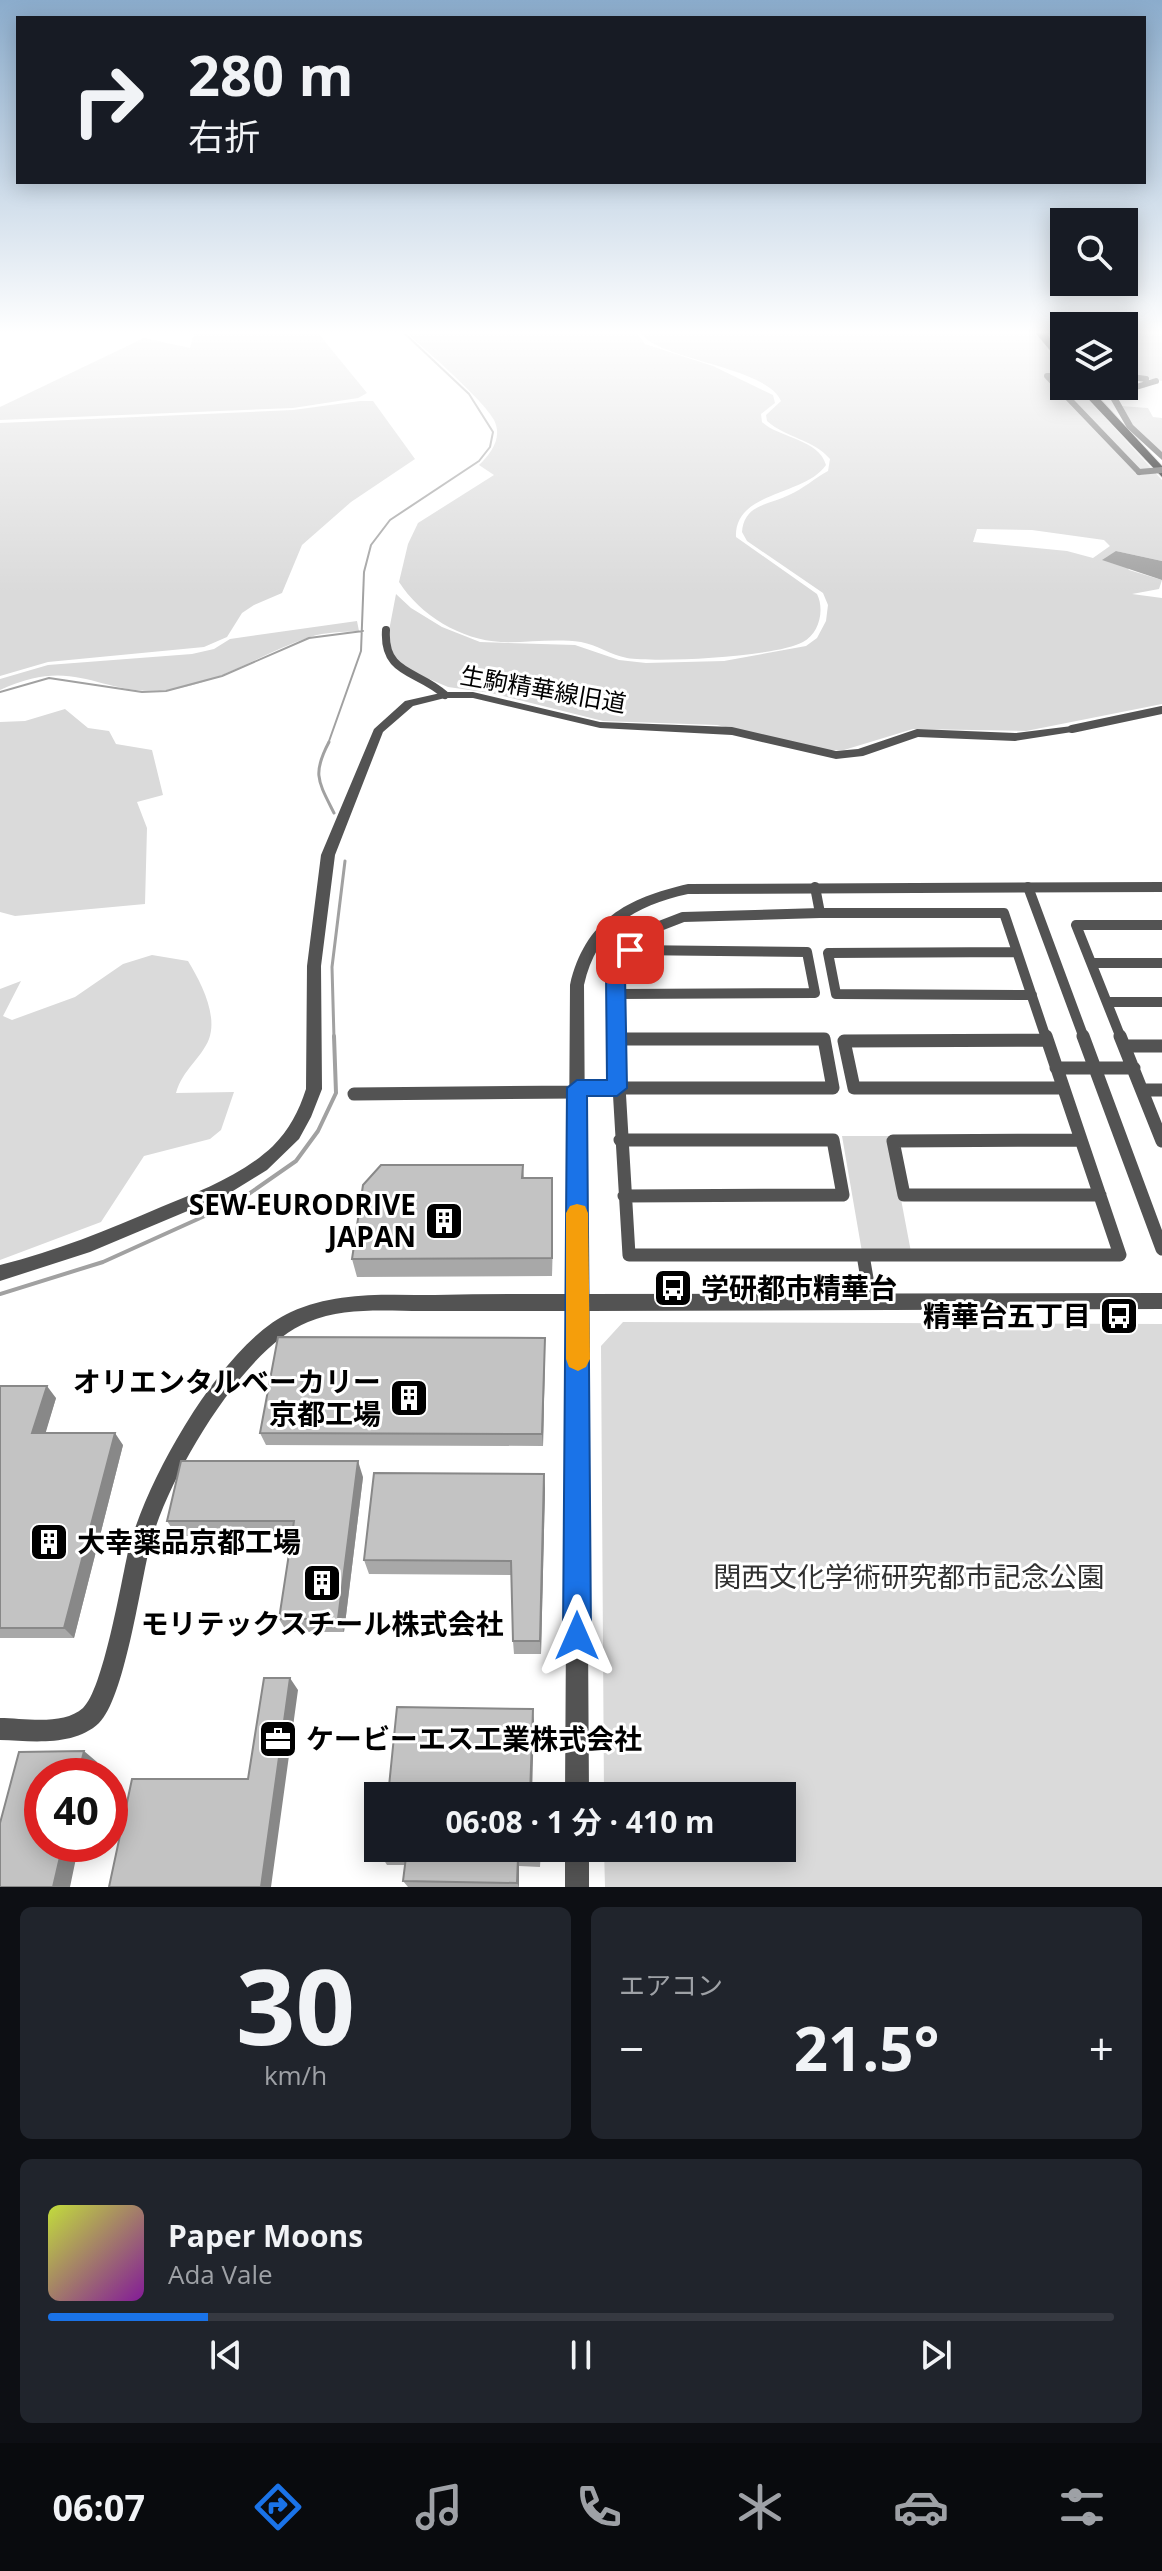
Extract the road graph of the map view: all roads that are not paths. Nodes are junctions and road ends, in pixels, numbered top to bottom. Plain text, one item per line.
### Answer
1 (1087, 418) edge
2 (1114, 418) edge
3 (1126, 418) edge
4 (1162, 457) edge
5 (1162, 470) edge
6 (386, 630) dead end
7 (445, 695) junction
8 (1162, 710) edge
9 (1072, 729) joint
10 (815, 887) junction
11 (1028, 887) junction
12 (1162, 887) edge
13 (820, 913) junction
14 (1162, 925) edge
15 (630, 950) junction
16 (1017, 952) junction
17 (1092, 963) junction
18 (1162, 963) edge
19 (615, 994) junction
20 (1032, 995) junction
21 (1107, 1002) junction
22 (1162, 1002) edge
23 (616, 1039) junction
24 (1047, 1040) junction
25 (1125, 1046) junction
26 (1162, 1046) edge
27 (1056, 1068) junction
28 (1095, 1068) junction
29 (1134, 1068) junction
30 (617, 1088) junction
31 (833, 1088) junction
32 (854, 1088) junction
33 (1063, 1088) junction
34 (577, 1090) junction
35 (1142, 1090) junction
36 (1162, 1090) edge
37 (354, 1094) dead end
38 (1162, 1139) edge
39 (620, 1140) junction
40 (1081, 1140) junction
41 (1100, 1195) junction
42 (624, 1196) junction
43 (1162, 1249) edge
44 (863, 1255) junction
45 (0, 1273) edge
46 (1162, 1301) edge
47 (871, 1302) junction
48 (578, 1303) junction
49 (0, 1729) edge
50 (577, 1782) edge
51 (577, 1862) edge
52 (577, 1887) edge

1 - 5 street, bridge
2 - 5 highway
3 - 4 street
6 - 7 street
7 - 9 street, 生駒精華線旧道
7 - 45 street, 生駒精華線旧道
8 - 9 street, 生駒精華線旧道
10 - 11 street
10 - 13 street
10 - 34 street
11 - 12 street
11 - 28 street
13 - 15 street
13 - 16 street
14 - 17 street
15 - 19 street
15 - 19 street
16 - 20 street
16 - 20 street
17 - 18 street
17 - 21 street
19 - 23 street
20 - 24 street
21 - 22 street
21 - 25 street
23 - 30 street
23 - 31 street
24 - 27 street
24 - 32 street
25 - 26 street
25 - 29 street
27 - 28 street
27 - 33 street
28 - 29 street
28 - 43 street
29 - 35 street
30 - 31 street
30 - 34 street
30 - 39 street
31 - 32 street
32 - 33 street
33 - 40 street
34 - 37 street
34 - 48 street
35 - 36 street
35 - 38 street
39 - 42 street
39 - 42 street
40 - 41 street
40 - 41 street
41 - 44 street
42 - 44 street
44 - 47 street
46 - 47 street
47 - 48 street
48 - 49 street
48 - 50 street
51 - 52 street

